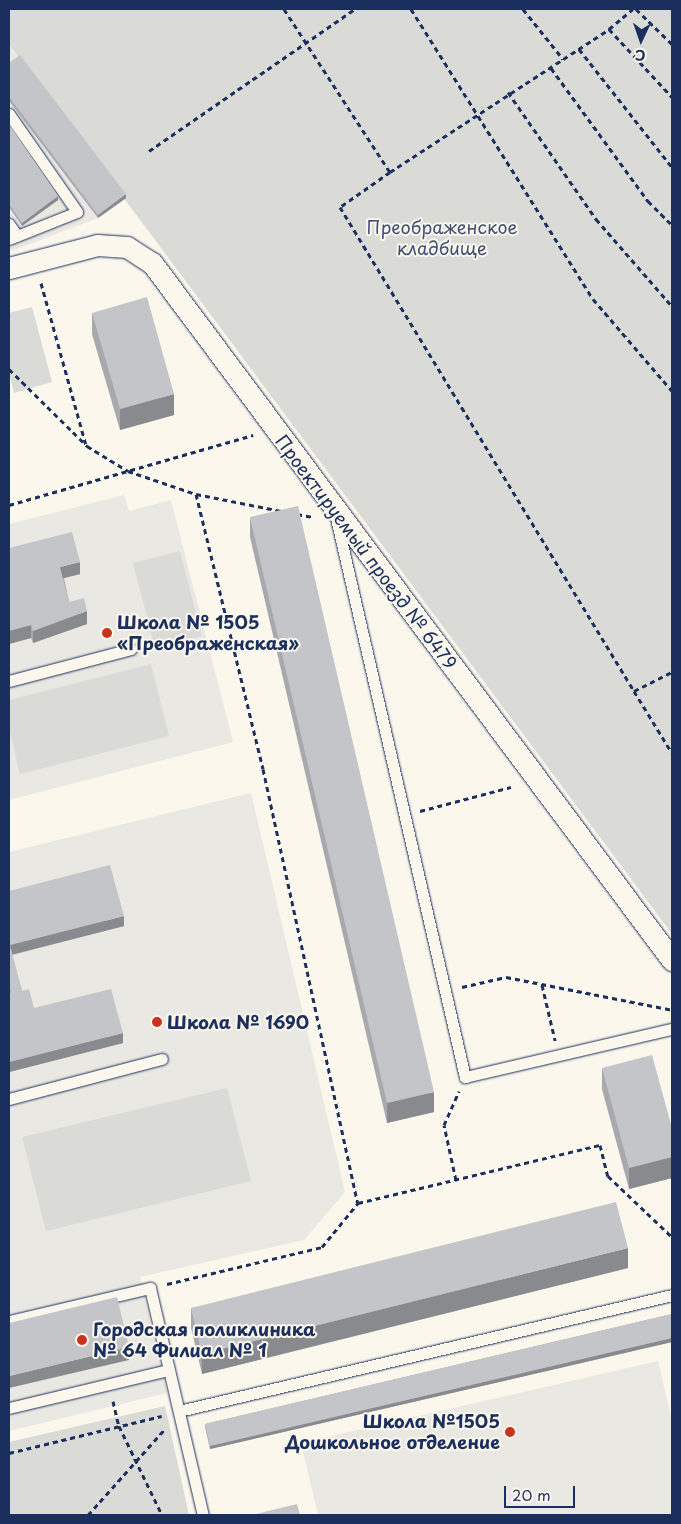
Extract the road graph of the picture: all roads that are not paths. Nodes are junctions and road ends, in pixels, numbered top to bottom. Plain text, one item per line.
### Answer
1 (9, 114) edge
2 (9, 224) edge
3 (13, 237) edge
4 (9, 268) edge
5 (334, 510) junction
6 (131, 649) dead end
7 (9, 681) edge
8 (672, 960) edge
9 (672, 1030) edge
10 (162, 1059) dead end
11 (9, 1098) edge
12 (672, 1295) edge
13 (9, 1321) edge
14 (169, 1370) junction
15 (9, 1408) edge
16 (179, 1411) junction
17 (203, 1515) edge

1 - 3 lane
2 - 3 lane
4 - 5 street, Проектируемый проезд № 6479
5 - 8 street, Проектируемый проезд № 6479
5 - 9 lane
6 - 7 lane
10 - 11 lane
12 - 16 lane
13 - 14 lane
14 - 15 lane
14 - 16 lane
16 - 17 lane

